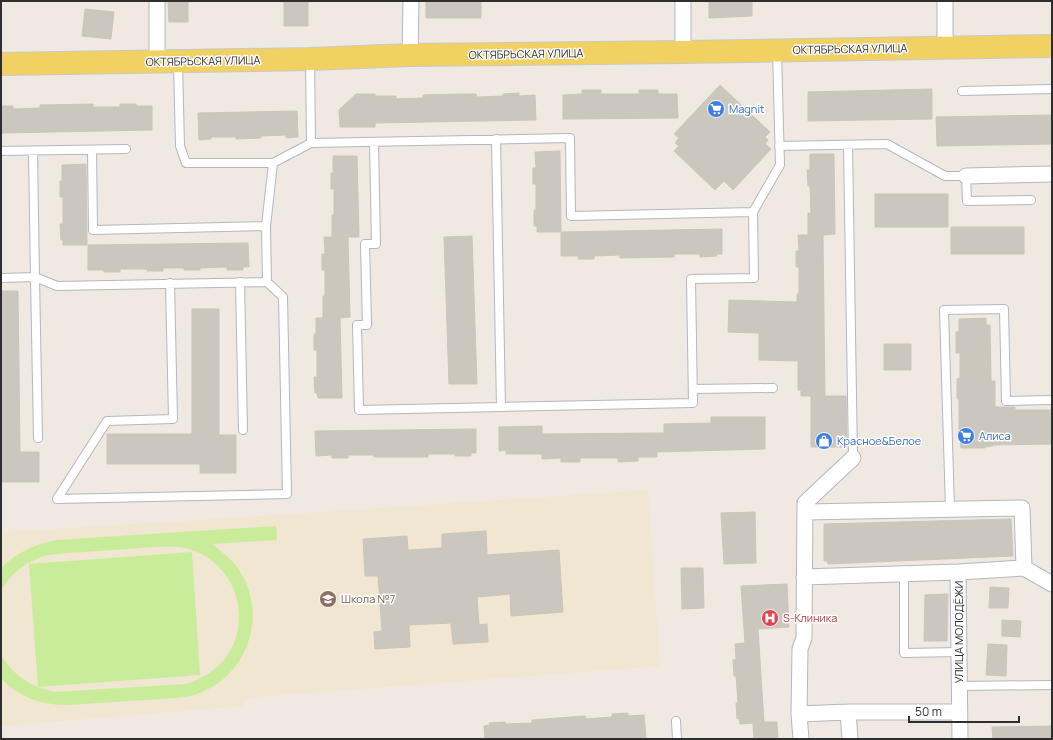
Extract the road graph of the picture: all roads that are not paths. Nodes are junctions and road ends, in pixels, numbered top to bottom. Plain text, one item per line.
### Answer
1 (157, 1) edge
2 (411, 1) edge
3 (683, 1) edge
4 (945, 1) edge
5 (1052, 46) edge
6 (945, 48) junction
7 (778, 51) junction
8 (683, 52) junction
9 (410, 55) junction
10 (310, 59) junction
11 (168, 62) junction
12 (1, 64) edge
13 (1052, 89) edge
14 (962, 91) dead end
15 (496, 139) junction
16 (374, 142) junction
17 (311, 143) junction
18 (848, 145) junction
19 (779, 146) junction
20 (126, 149) dead end
21 (92, 150) junction
22 (1, 151) edge
23 (33, 151) junction
24 (272, 163) junction
25 (1052, 174) edge
26 (966, 176) junction
27 (1031, 200) dead end
28 (753, 212) junction
29 (266, 226) junction
30 (35, 277) junction
31 (1, 278) edge
32 (240, 282) junction
33 (267, 282) junction
34 (170, 284) junction
35 (773, 388) dead end
36 (693, 389) junction
37 (1052, 400) edge
38 (501, 407) junction
39 (243, 430) dead end
40 (38, 438) dead end
41 (853, 458) joint
42 (950, 509) junction
43 (805, 512) junction
44 (1024, 568) junction
45 (958, 572) junction
46 (904, 574) junction
47 (804, 577) junction
48 (1052, 584) edge
49 (959, 652) junction
50 (1052, 685) edge
51 (959, 686) junction
52 (848, 712) junction
53 (959, 712) junction
54 (799, 714) junction
55 (676, 721) dead end
56 (677, 739) edge
57 (801, 739) edge
58 (850, 739) edge
59 (960, 739) edge

1 - 11 street
2 - 9 street
3 - 8 street
4 - 6 street
5 - 6 main road, ОКТЯБРЬСКАЯ УЛИЦА
6 - 7 main road, ОКТЯБРЬСКАЯ УЛИЦА
7 - 8 main road, ОКТЯБРЬСКАЯ УЛИЦА
7 - 19 lane
8 - 9 main road, ОКТЯБРЬСКАЯ УЛИЦА
9 - 10 main road, ОКТЯБРЬСКАЯ УЛИЦА
10 - 11 main road, ОКТЯБРЬСКАЯ УЛИЦА
10 - 17 lane
11 - 12 main road, ОКТЯБРЬСКАЯ УЛИЦА
11 - 24 lane
13 - 14 lane
15 - 16 lane
15 - 28 lane
15 - 38 lane
16 - 17 lane
16 - 38 lane
17 - 24 lane
18 - 19 lane
18 - 26 lane
18 - 41 lane
19 - 28 lane
20 - 21 lane
21 - 23 lane
21 - 29 lane
22 - 23 lane
23 - 30 lane
24 - 29 lane
25 - 26 street
26 - 27 lane
28 - 36 lane
29 - 33 lane
30 - 31 lane
30 - 34 lane
30 - 40 lane
32 - 33 lane
32 - 34 lane
32 - 39 lane
33 - 34 lane
35 - 36 lane
36 - 38 lane
37 - 42 lane
41 - 43 street
42 - 43 street
42 - 44 street
43 - 47 street
44 - 45 street
44 - 48 street
45 - 46 street
45 - 49 street, УЛИЦА МОЛОДЁЖИ
46 - 47 street
46 - 49 lane
47 - 54 street
49 - 51 street, УЛИЦА МОЛОДЁЖИ
50 - 51 lane
51 - 53 street, УЛИЦА МОЛОДЁЖИ
52 - 53 street
52 - 54 street
52 - 58 street
53 - 59 street, УЛИЦА МОЛОДЁЖИ
54 - 57 street
55 - 56 lane

